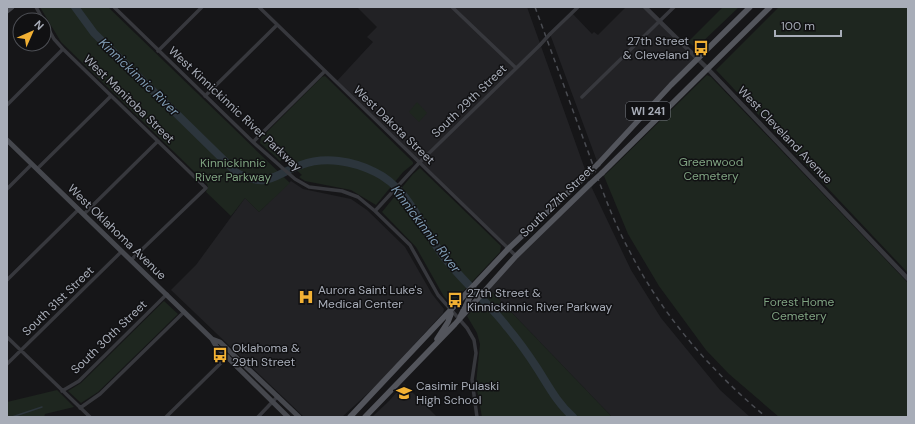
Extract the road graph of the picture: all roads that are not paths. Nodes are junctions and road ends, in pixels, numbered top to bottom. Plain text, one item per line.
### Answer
1 (12, 7) edge
2 (114, 7) edge
3 (202, 7) edge
4 (259, 7) edge
5 (452, 7) edge
6 (578, 7) edge
7 (645, 7) edge
8 (674, 7) edge
9 (750, 7) edge
10 (770, 7) edge
11 (7, 12) edge
12 (660, 21) junction
13 (277, 24) junction
14 (52, 35) edge
15 (63, 49) junction
16 (158, 51) junction
17 (698, 58) junction
18 (516, 68) junction
19 (707, 68) junction
20 (325, 71) junction
21 (111, 96) junction
22 (205, 96) junction
23 (582, 97) dead end
24 (7, 105) edge
25 (7, 140) edge
26 (158, 141) junction
27 (253, 142) junction
28 (419, 163) junction
29 (32, 164) junction
30 (37, 169) junction
31 (7, 189) edge
32 (79, 209) junction
33 (375, 211) junction
34 (84, 214) junction
35 (508, 249) junction
36 (122, 251) junction
37 (516, 256) junction
38 (131, 260) junction
39 (908, 279) edge
40 (7, 280) edge
41 (167, 294) junction
42 (466, 304) junction
43 (451, 311) junction
44 (184, 312) junction
45 (459, 319) junction
46 (7, 337) edge
47 (431, 348) junction
48 (21, 351) junction
49 (229, 354) junction
50 (411, 354) junction
51 (7, 364) edge
52 (411, 370) junction
53 (62, 391) junction
54 (278, 396) junction
55 (272, 402) junction
56 (80, 408) junction
57 (295, 416) edge
58 (90, 417) edge
59 (166, 417) edge
60 (258, 417) edge
61 (288, 417) edge
62 (350, 417) edge
63 (365, 417) edge
64 (477, 417) edge

1 - 11 main road
2 - 16 street, West Kinnickinnic River Parkway
3 - 16 street
4 - 13 street, West Dakota Street
5 - 18 street
6 - 18 street, South 29th Street, bridge
7 - 12 street, West Cleveland Avenue
8 - 12 street
9 - 17 main road, South 27th Street / WI 241
10 - 19 main road, South 27th Street / WI 241
12 - 17 street, West Cleveland Avenue
12 - 23 street
13 - 20 street, West Dakota Street
13 - 22 street
14 - 15 street, West Manitoba Street
15 - 21 street, West Manitoba Street
15 - 24 street
16 - 22 street, West Kinnickinnic River Parkway
17 - 19 street, West Cleveland Avenue
17 - 35 main road, South 27th Street / WI 241, bridge
18 - 28 street, South 29th Street
19 - 37 main road, South 27th Street / WI 241, bridge
19 - 39 street, West Cleveland Avenue
20 - 27 street
20 - 28 street, West Dakota Street
21 - 26 street, West Manitoba Street
21 - 30 street
22 - 27 street, West Kinnickinnic River Parkway
25 - 29 main road, West Oklahoma Avenue
26 - 34 street
26 - 38 street, West Manitoba Street
27 - 33 street, West Kinnickinnic River Parkway
28 - 33 street, South 29th Street
28 - 35 street, West Dakota Street
29 - 30 main road, West Oklahoma Avenue
29 - 31 street
30 - 32 main road, West Oklahoma Avenue
32 - 34 main road, West Oklahoma Avenue
32 - 40 street
33 - 43 street, West Kinnickinnic River Parkway
34 - 36 main road, West Oklahoma Avenue
35 - 37 street, West Dakota Street
35 - 42 main road, South 27th Street / WI 241
36 - 38 main road, West Oklahoma Avenue
36 - 48 street, South 31st Street
37 - 42 main road, South 27th Street / WI 241
38 - 41 main road, West Oklahoma Avenue
41 - 44 main road, West Oklahoma Avenue
41 - 53 street, South 30th Street
42 - 43 main road, South 27th Street / WI 241
42 - 45 main road, South 27th Street / WI 241
43 - 45 street, West Kinnickinnic River Parkway
43 - 47 main road
43 - 50 main road, South 27th Street / WI 241
44 - 49 main road, West Oklahoma Avenue
44 - 56 street
45 - 47 main road, South 27th Street / WI 241
45 - 64 street, West Kinnickinnic River Parkway
46 - 48 street
47 - 52 main road, South 27th Street / WI 241
48 - 51 street, South 31st Street
48 - 53 street
49 - 54 main road, West Oklahoma Avenue
49 - 55 main road, West Oklahoma Avenue
49 - 59 street
50 - 52 main road
50 - 62 main road, South 27th Street / WI 241
52 - 63 main road, South 27th Street / WI 241
53 - 56 street
54 - 55 street
54 - 57 main road, West Oklahoma Avenue
55 - 60 street
55 - 61 main road, West Oklahoma Avenue
56 - 58 street

